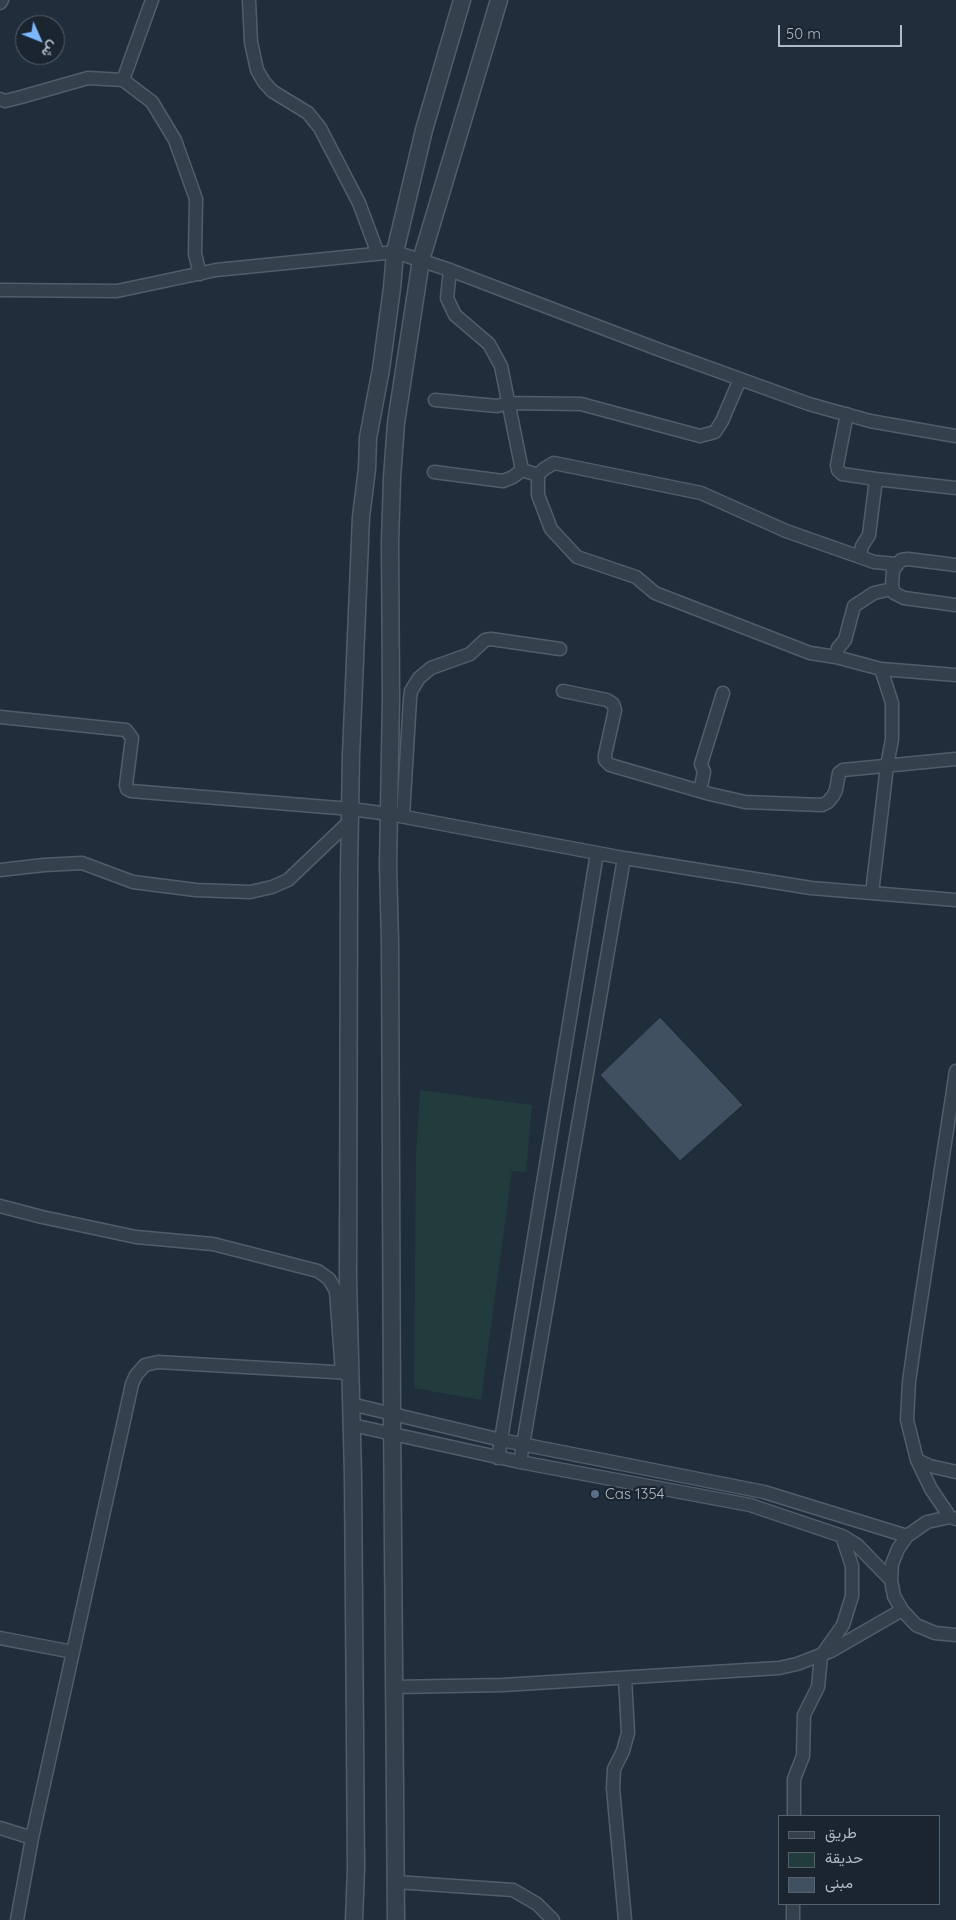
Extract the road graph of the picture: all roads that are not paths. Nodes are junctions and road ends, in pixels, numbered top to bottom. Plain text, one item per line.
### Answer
1 (152, 0) edge
2 (249, 0) edge
3 (462, 0) edge
4 (499, 0) edge
5 (123, 80) junction
6 (0, 99) edge
7 (395, 252) junction
8 (378, 254) junction
9 (421, 260) junction
10 (450, 270) junction
11 (200, 274) junction
12 (0, 290) edge
13 (740, 379) junction
14 (435, 400) dead end
15 (509, 403) junction
16 (847, 414) junction
17 (956, 436) edge
18 (522, 470) junction
19 (434, 472) dead end
20 (538, 475) junction
21 (876, 479) junction
22 (956, 488) edge
23 (860, 557) junction
24 (896, 564) junction
25 (956, 565) edge
26 (892, 590) junction
27 (956, 605) edge
28 (560, 649) dead end
29 (836, 657) junction
30 (881, 669) junction
31 (956, 676) edge
32 (563, 691) dead end
33 (723, 693) dead end
34 (0, 717) edge
35 (956, 759) edge
36 (887, 766) junction
37 (700, 791) junction
38 (351, 814) junction
39 (396, 815) junction
40 (597, 853) junction
41 (624, 858) junction
42 (0, 870) edge
43 (872, 893) junction
44 (956, 900) edge
45 (956, 1071) edge
46 (0, 1206) edge
47 (347, 1373) junction
48 (351, 1404) junction
49 (392, 1414) junction
50 (352, 1425) junction
51 (392, 1434) junction
52 (501, 1440) junction
53 (522, 1445) junction
54 (498, 1458) junction
55 (917, 1460) junction
56 (520, 1462) junction
57 (956, 1472) edge
58 (953, 1518) edge
59 (842, 1536) junction
60 (907, 1536) junction
61 (891, 1580) junction
62 (902, 1610) junction
63 (956, 1634) edge
64 (0, 1638) edge
65 (73, 1652) junction
66 (821, 1656) junction
67 (624, 1678) junction
68 (394, 1687) junction
69 (794, 1815) edge
70 (0, 1828) edge
71 (32, 1838) junction
72 (396, 1882) junction
73 (793, 1905) edge
74 (17, 1920) edge
75 (354, 1920) edge
76 (396, 1920) edge
77 (553, 1920) edge
78 (625, 1920) edge
79 (793, 1920) edge

1 - 5 street
2 - 8 street
3 - 7 street
4 - 9 street
5 - 6 street
5 - 11 street
7 - 8 street
7 - 9 street
7 - 38 street
8 - 11 street
9 - 10 street
9 - 39 street
10 - 13 street
10 - 15 street
11 - 12 street
13 - 15 street
13 - 16 street
14 - 15 street
15 - 18 street
16 - 17 street
16 - 21 street
18 - 19 street
18 - 20 street
20 - 23 street
20 - 29 street
21 - 22 street
21 - 23 street
23 - 24 street
24 - 25 street
24 - 26 street
26 - 27 street
26 - 29 street
28 - 39 street
29 - 30 street
30 - 31 street
30 - 36 street
32 - 37 street
33 - 37 street
34 - 38 street
35 - 36 street
36 - 37 street
36 - 43 street
38 - 39 street
38 - 42 street
38 - 47 street
39 - 40 street
39 - 49 street
40 - 41 street
40 - 52 street
41 - 43 street
41 - 53 street
43 - 44 street
45 - 55 street
46 - 47 street
47 - 48 street
47 - 65 street
48 - 49 street
48 - 50 street
49 - 51 street
49 - 52 street
50 - 51 street
50 - 75 street
51 - 54 street
51 - 68 street
52 - 53 street
52 - 54 street
53 - 56 street
53 - 60 street
54 - 56 street
55 - 57 street
55 - 58 street
56 - 59 street
58 - 60 street
59 - 61 street
59 - 66 street
60 - 61 street
61 - 62 street
62 - 63 street
62 - 66 street
64 - 65 street
65 - 71 street
66 - 67 street
66 - 69 street
67 - 68 street
67 - 78 street
68 - 72 street
70 - 71 street
71 - 74 street
72 - 76 street
72 - 77 street
73 - 79 street

